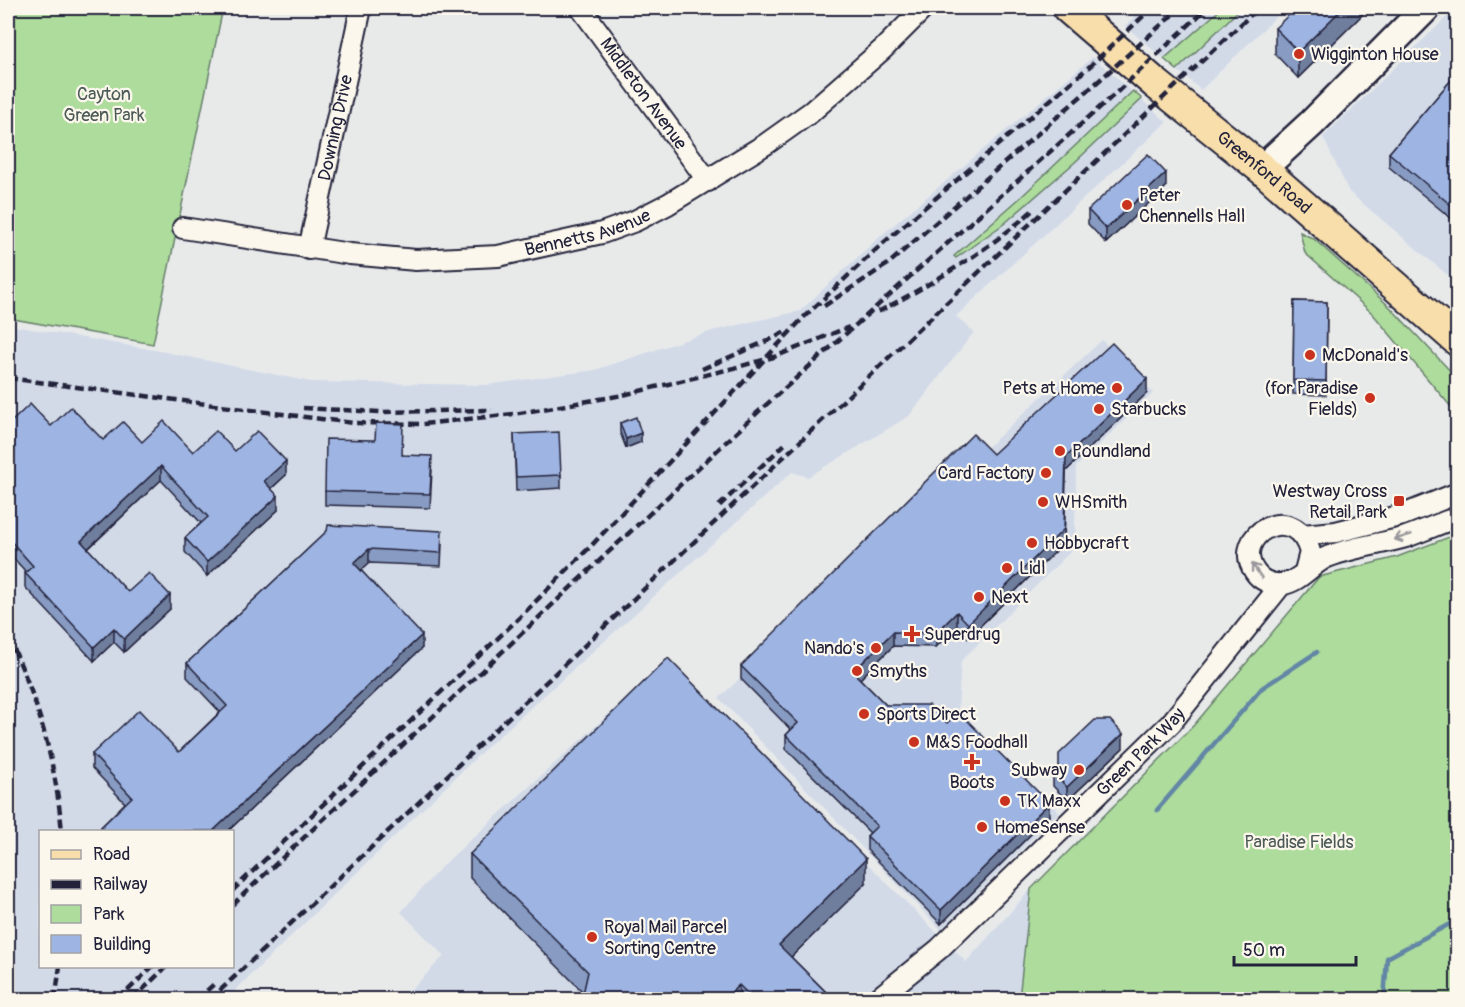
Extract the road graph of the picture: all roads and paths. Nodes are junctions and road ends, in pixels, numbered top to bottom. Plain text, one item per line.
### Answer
1 (361, 8) edge
2 (580, 8) edge
3 (924, 8) edge
4 (1068, 8) edge
5 (1426, 8) edge
6 (1262, 169) junction
7 (708, 181) junction
8 (183, 228) dead end
9 (309, 249) junction
10 (1458, 341) edge
11 (1458, 494) edge
12 (1458, 517) edge
13 (1302, 535) junction
14 (1305, 571) junction
15 (1281, 585) junction
16 (876, 999) edge

1 - 9 street, Downing Drive
2 - 7 street, Middleton Avenue
3 - 7 street, Bennetts Avenue
4 - 6 main road, Greenford Road
5 - 6 street
6 - 10 main road, Greenford Road
7 - 9 street, Bennetts Avenue
8 - 9 street, Bennetts Avenue
11 - 13 street
12 -> 14 street, Green Park Way
13 - 14 street
15 -> 13 street
14 - 15 street, Green Park Way
15 - 16 street, Green Park Way

